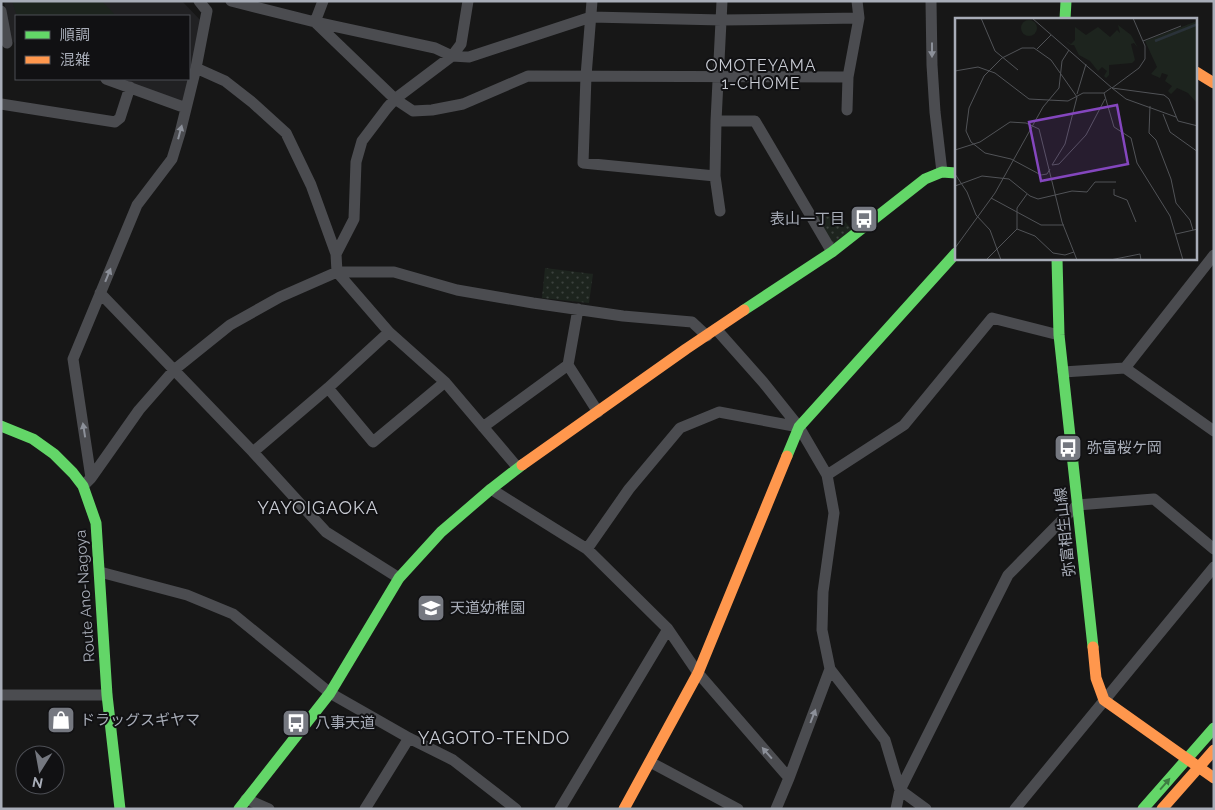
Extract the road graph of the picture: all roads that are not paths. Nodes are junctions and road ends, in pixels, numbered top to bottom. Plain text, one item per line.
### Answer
1 (200, 1) edge
2 (231, 1) edge
3 (323, 1) edge
4 (468, 1) edge
5 (592, 1) edge
6 (722, 1) edge
7 (857, 1) edge
8 (931, 1) edge
9 (1066, 1) edge
10 (1, 11) edge
11 (591, 17) junction
12 (858, 18) junction
13 (1065, 18) edge
14 (722, 20) junction
15 (315, 22) junction
16 (8, 43) edge
17 (452, 56) junction
18 (196, 68) junction
19 (1198, 73) edge
20 (586, 76) junction
21 (718, 77) junction
22 (848, 77) junction
23 (109, 80) edge
24 (1214, 83) edge
25 (130, 88) junction
26 (395, 100) junction
27 (1, 104) edge
28 (186, 108) junction
29 (847, 110) dead end
30 (716, 121) junction
31 (942, 172) junction
32 (955, 173) edge
33 (715, 176) junction
34 (720, 211) dead end
35 (832, 252) junction
36 (336, 254) junction
37 (955, 254) edge
38 (1214, 255) edge
39 (1057, 260) edge
40 (337, 272) junction
41 (100, 293) junction
42 (578, 309) junction
43 (389, 332) junction
44 (712, 332) junction
45 (1059, 335) junction
46 (568, 365) junction
47 (1125, 368) junction
48 (174, 370) junction
49 (1063, 372) junction
50 (445, 382) junction
51 (328, 388) junction
52 (598, 412) junction
53 (1, 426) edge
54 (482, 427) junction
55 (799, 427) junction
56 (1214, 431) edge
57 (253, 452) junction
58 (518, 468) junction
59 (827, 475) junction
60 (87, 482) junction
61 (491, 489) junction
62 (1077, 505) junction
63 (1214, 549) edge
64 (586, 550) junction
65 (1214, 567) edge
66 (100, 572) junction
67 (399, 578) junction
68 (668, 629) junction
69 (830, 669) junction
70 (698, 673) junction
71 (330, 693) junction
72 (1, 695) edge
73 (107, 695) junction
74 (1104, 700) junction
75 (1214, 728) edge
76 (409, 738) junction
77 (1214, 750) edge
78 (1187, 758) junction
79 (650, 762) junction
80 (1199, 767) junction
81 (789, 778) junction
82 (1214, 778) edge
83 (900, 790) junction
84 (246, 799) junction
85 (120, 809) edge
86 (239, 809) edge
87 (269, 809) edge
88 (364, 809) edge
89 (516, 809) edge
90 (560, 809) edge
91 (624, 809) edge
92 (738, 809) edge
93 (776, 809) edge
94 (896, 809) edge
95 (926, 809) edge
96 (1015, 809) edge
97 (1144, 809) edge
98 (1162, 809) edge

1 - 18 street
2 - 15 street
3 - 15 street
4 - 17 street
5 - 11 street
6 - 14 street
7 - 12 street
8 -> 31 street
9 - 13 street
10 - 16 street
11 - 14 street
11 - 17 street
11 - 20 street
12 - 14 street
12 - 22 street
14 - 21 street
15 - 17 street
15 - 26 street
17 - 26 street
18 - 28 street
18 - 36 street
19 - 24 street
20 - 21 street
20 - 26 street
20 - 33 street
21 - 22 street
21 - 30 street
22 - 29 street
23 - 25 street
25 - 27 street
25 - 28 street
26 - 36 street
41 -> 28 street
30 - 33 street
30 - 35 street
31 - 32 street
31 - 35 street
33 - 34 street
35 - 44 street
36 - 40 street
37 - 55 street
38 - 47 street
39 - 45 street, 弥富相生山線
40 - 42 street
40 - 43 street
40 - 48 street
41 - 48 street
60 -> 41 street
42 - 44 street
42 - 46 street
43 - 50 street
43 - 51 street
44 - 52 street
44 - 55 street
45 - 49 street, 弥富相生山線
45 - 59 street
46 - 52 street
46 - 54 street
47 - 49 street
47 - 56 street
48 - 57 street
48 - 60 street
49 - 62 street, 弥富相生山線
50 - 51 street
50 - 54 street
51 - 57 street
52 - 58 street
53 - 60 street, Route Ano-Nagoya
54 - 58 street
55 - 59 street
55 - 64 street
55 - 70 street
57 - 67 street
58 - 61 street
59 - 69 street
60 - 66 street, Route Ano-Nagoya
61 - 64 street
61 - 67 street
62 - 63 street
62 - 74 street, 弥富相生山線
62 - 83 street
64 - 68 street
65 - 74 street
66 - 71 street
66 - 73 street, Route Ano-Nagoya
67 - 71 street
68 - 70 street
68 - 90 street
81 -> 69 street
69 - 83 street
70 - 79 street
81 -> 70 street
71 - 76 street
71 - 84 street
72 - 73 street
73 - 85 street, Route Ano-Nagoya
74 - 78 street
74 - 96 street
75 - 78 street
76 - 88 street
76 - 89 street
77 - 80 street
78 - 80 street
97 -> 78 street
79 - 91 street
79 - 92 street
80 - 82 street
80 - 98 street
81 - 93 street
83 - 94 street
83 - 95 street
84 - 86 street
84 - 87 street

